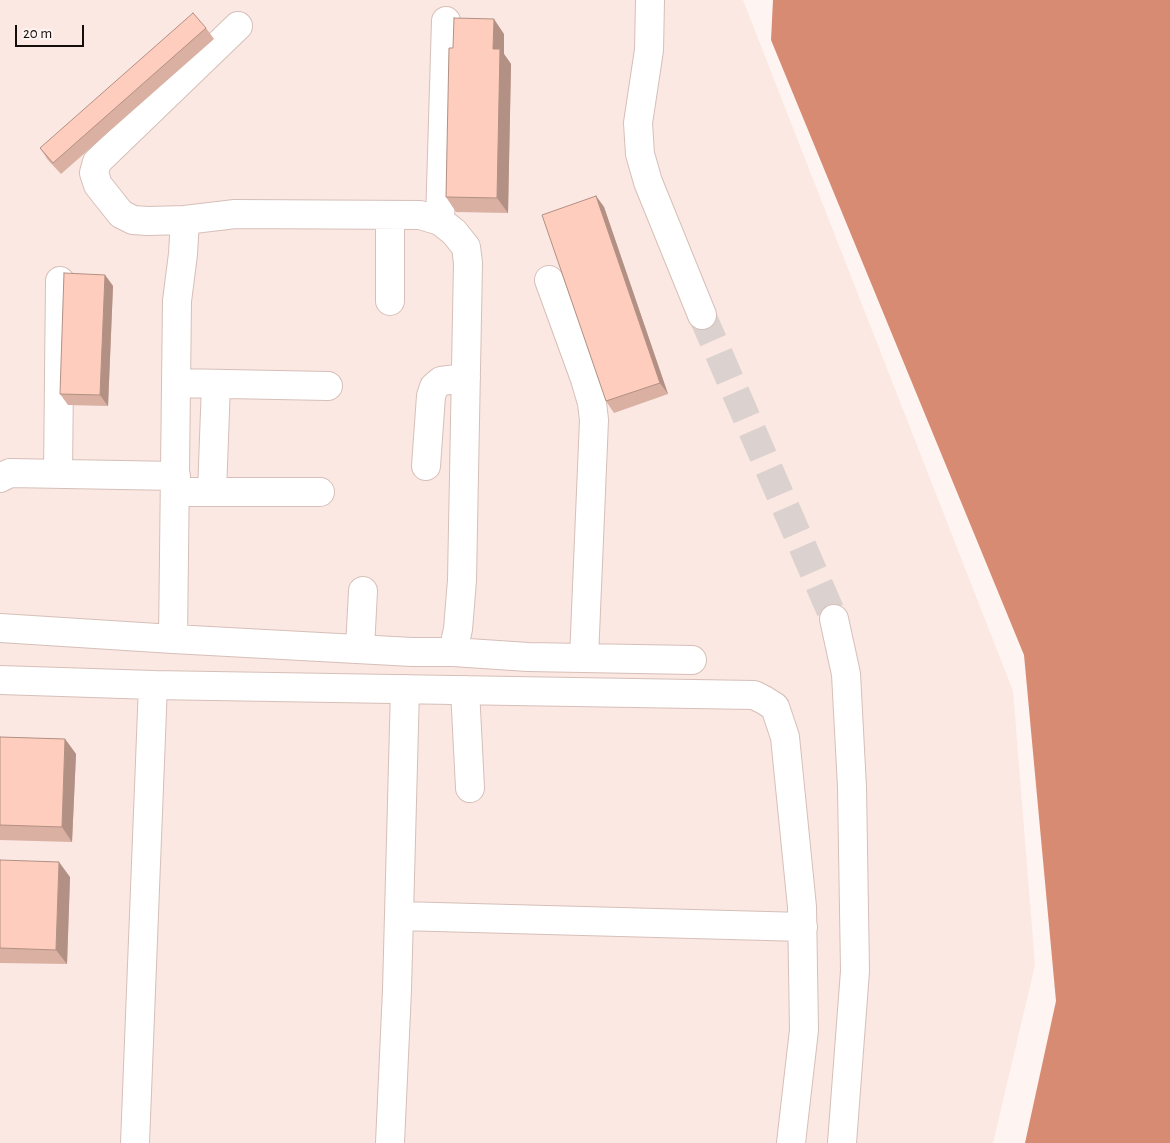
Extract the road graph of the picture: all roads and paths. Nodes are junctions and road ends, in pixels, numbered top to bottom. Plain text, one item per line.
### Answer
1 (650, 0) edge
2 (446, 21) dead end
3 (238, 26) dead end
4 (390, 215) junction
5 (185, 220) junction
6 (440, 221) junction
7 (549, 280) dead end
8 (60, 281) dead end
9 (390, 300) dead end
10 (702, 315) tunnel mouth
11 (466, 378) junction
12 (177, 383) junction
13 (216, 384) junction
14 (328, 386) dead end
15 (426, 466) dead end
16 (58, 474) junction
17 (0, 478) edge
18 (176, 484) junction
19 (212, 492) junction
20 (320, 492) dead end
21 (363, 591) dead end
22 (834, 619) tunnel mouth
23 (0, 628) edge
24 (173, 639) junction
25 (360, 648) junction
26 (453, 652) junction
27 (584, 658) junction
28 (692, 660) dead end
29 (0, 680) edge
30 (153, 685) junction
31 (405, 689) junction
32 (465, 690) junction
33 (470, 788) dead end
34 (400, 916) junction
35 (803, 927) junction
36 (135, 1143) edge
37 (390, 1143) edge
38 (790, 1143) edge
39 (842, 1143) edge

1 - 10 lane
2 - 6 lane
3 - 5 lane
4 - 5 lane
4 - 6 lane
4 - 9 lane
5 - 12 lane
6 - 11 lane
7 - 27 lane
8 - 16 lane
11 - 15 lane
11 - 26 lane
12 - 13 lane
12 - 18 lane
13 - 14 lane
13 - 19 lane
16 - 17 lane
16 - 18 lane
18 - 19 lane
18 - 24 lane
19 - 20 lane
21 - 25 lane
22 - 39 lane
23 - 24 lane
24 - 25 lane
25 - 26 lane
26 - 27 lane
27 - 28 lane
29 - 30 lane
30 - 31 lane
30 - 36 lane
31 - 32 lane
31 - 34 lane
32 - 33 lane
32 - 35 lane
34 - 35 lane
34 - 37 lane
35 - 38 lane

